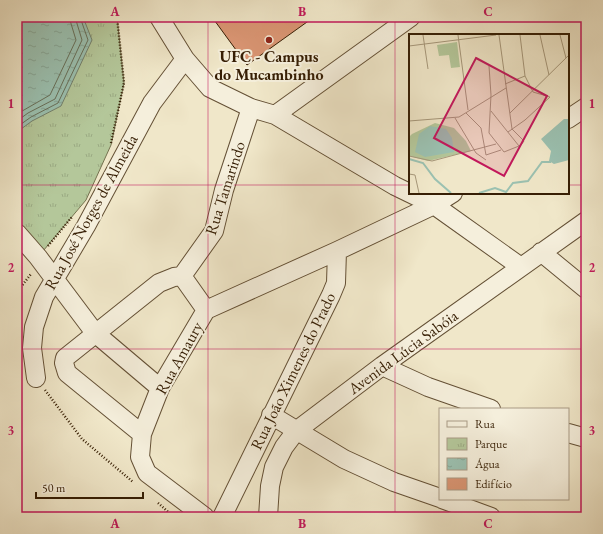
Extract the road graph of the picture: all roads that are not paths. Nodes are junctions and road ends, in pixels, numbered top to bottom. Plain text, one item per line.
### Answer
1 (159, 17) edge
2 (411, 17) edge
3 (185, 60) junction
4 (586, 107) edge
5 (251, 108) junction
6 (275, 115) junction
7 (569, 118) edge
8 (409, 193) edge
9 (411, 194) edge
10 (451, 194) edge
11 (434, 205) junction
12 (586, 221) edge
13 (17, 233) edge
14 (337, 251) junction
15 (541, 252) junction
16 (521, 267) junction
17 (182, 276) junction
18 (56, 279) junction
19 (586, 289) edge
20 (206, 310) junction
21 (95, 333) junction
22 (382, 366) junction
23 (36, 378) road end
24 (160, 388) junction
25 (488, 408) edge
26 (271, 415) junction
27 (296, 431) junction
28 (142, 434) junction
29 (439, 498) edge
30 (444, 500) edge
31 (205, 517) edge
32 (222, 517) edge
33 (268, 517) edge
34 (491, 517) edge

1 - 3 street
2 - 6 street
3 - 5 street
3 - 18 street, Rua José Norges de Almeida
4 - 7 street
5 - 6 street
5 - 17 street, Rua Tamarindo
6 - 8 street
9 - 11 street
10 - 11 street
11 - 14 street
11 - 16 street
12 - 15 street, Avenida Lúcia Sabóia
13 - 18 street
14 - 20 street, Rua Amaury
14 - 26 street, Rua João Ximenes do Prado
15 - 16 street, Avenida Lúcia Sabóia
15 - 19 street
16 - 22 street, Avenida Lúcia Sabóia
17 - 20 street
17 - 21 street
18 - 21 street
18 - 23 street, Rua José Norges de Almeida
20 - 24 street, Rua Amaury
21 - 24 street
21 - 28 street
22 - 25 street
22 - 27 street, Avenida Lúcia Sabóia
24 - 28 street, Rua Amaury
26 - 27 street
26 - 32 street, Rua João Ximenes do Prado
27 - 29 street
27 - 33 street, Avenida Lúcia Sabóia
28 - 31 street, Rua Amaury
30 - 34 street

